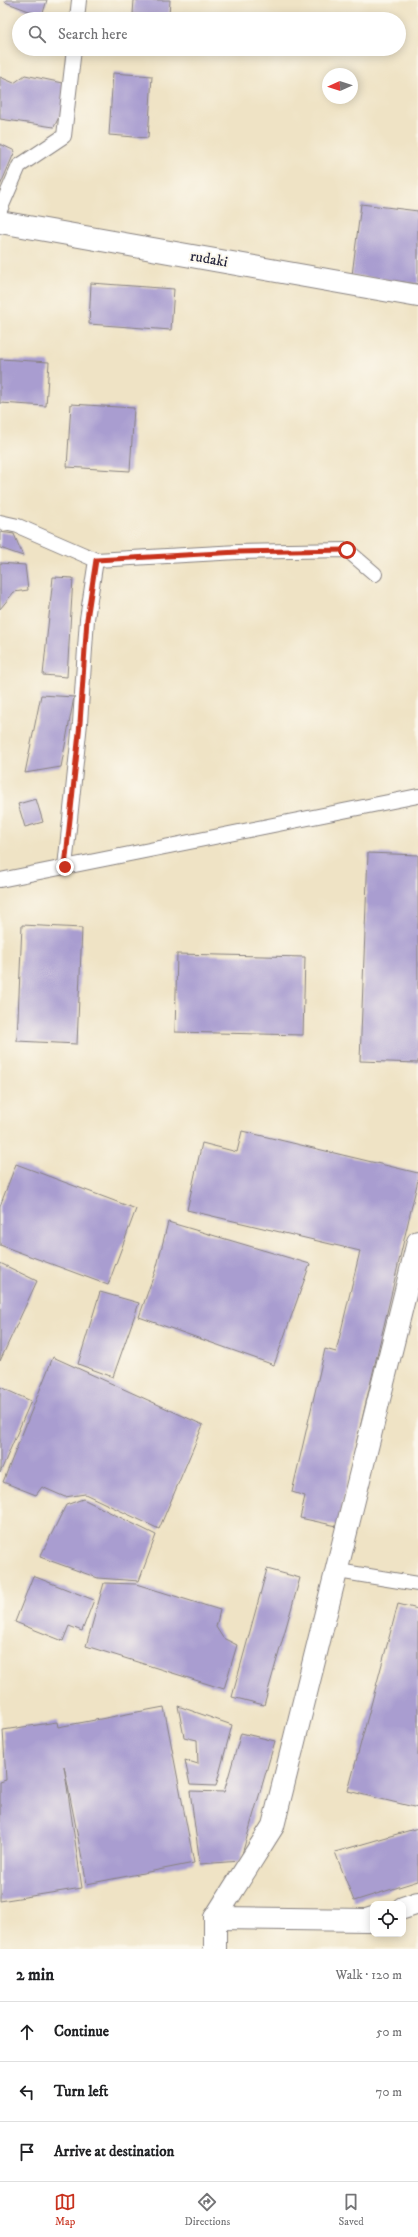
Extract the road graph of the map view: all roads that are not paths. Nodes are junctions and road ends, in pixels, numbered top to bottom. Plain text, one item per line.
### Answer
1 (79, 0) edge
2 (78, 12) edge
3 (73, 56) edge
4 (0, 210) edge
5 (0, 222) edge
6 (418, 296) edge
7 (0, 522) edge
8 (96, 560) junction
9 (375, 574) dead end
10 (418, 796) edge
11 (65, 867) junction
12 (0, 880) edge
13 (418, 1242) edge
14 (338, 1571) junction
15 (418, 1584) edge
16 (418, 1904) edge
17 (406, 1907) edge
18 (215, 1918) junction
19 (370, 1919) edge
20 (215, 1949) edge

1 - 2 lane
3 - 4 lane
5 - 6 street, rudaki
7 - 8 lane
8 - 9 lane
8 - 11 lane
10 - 11 lane
11 - 12 lane
13 - 14 street
14 - 15 lane
14 - 18 street
16 - 17 street
18 - 19 street
18 - 20 street

